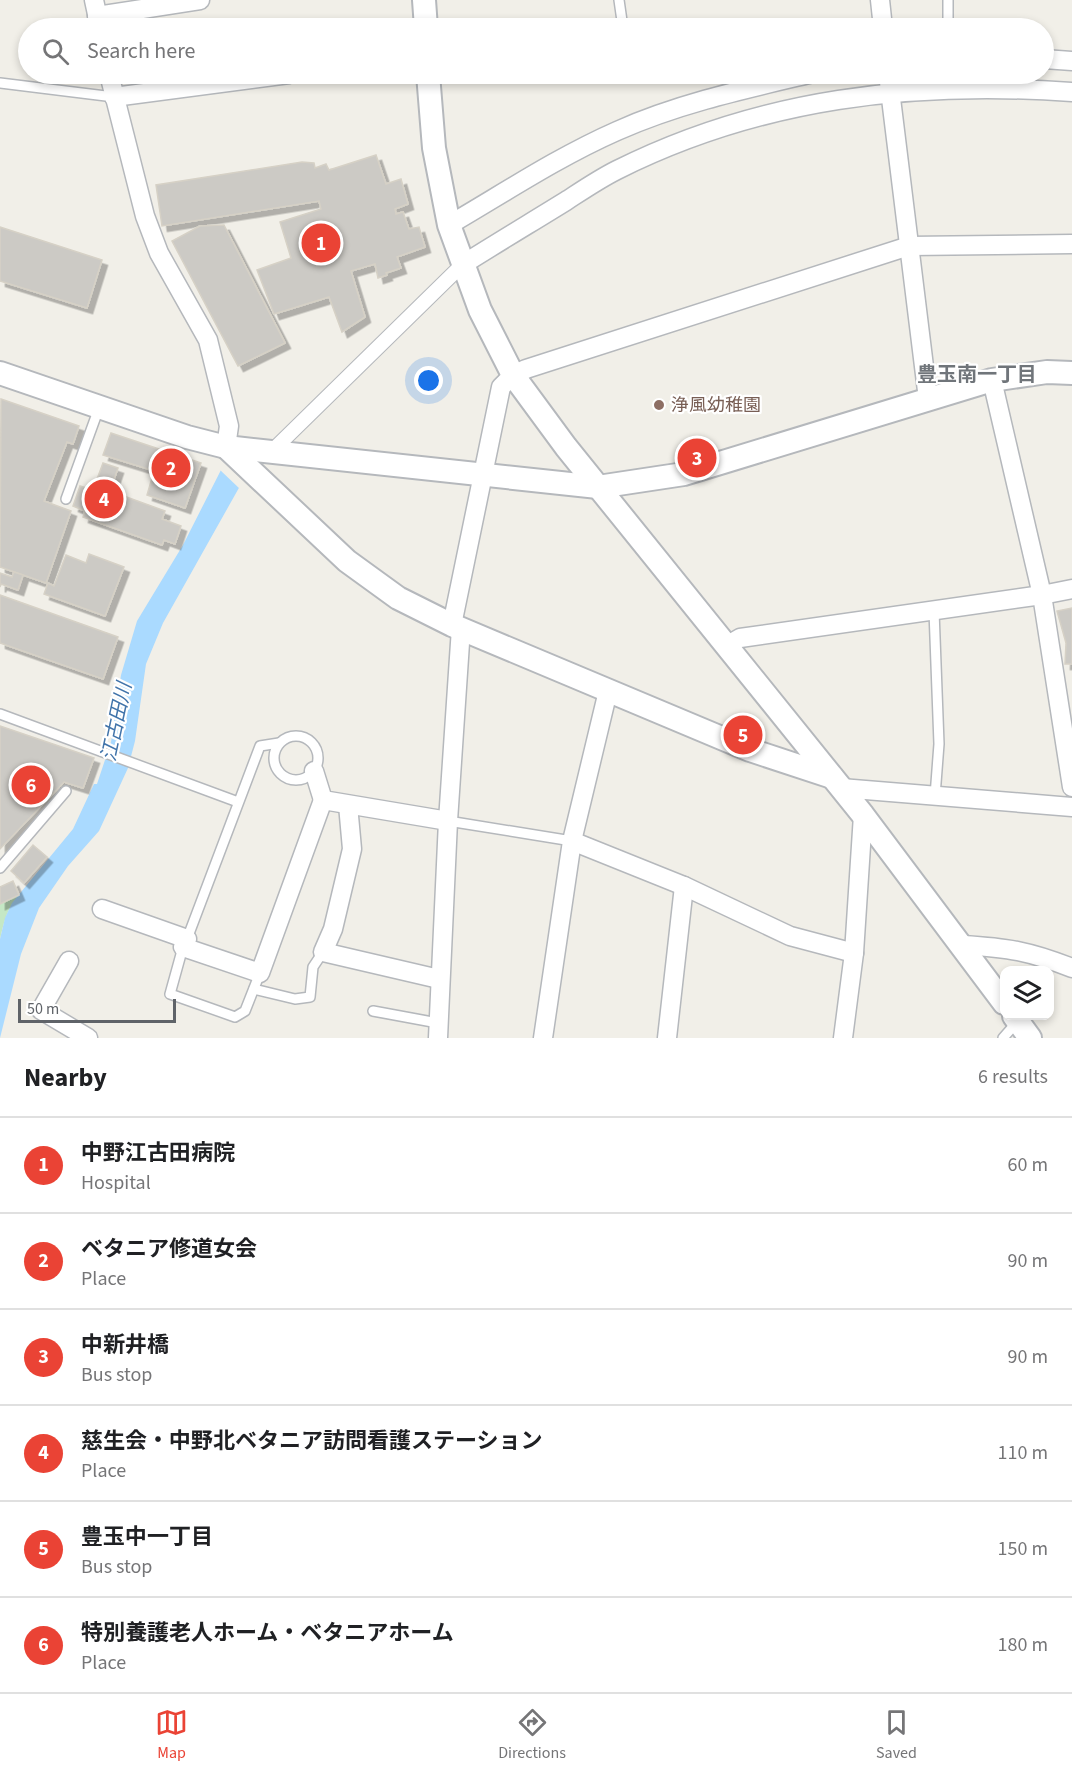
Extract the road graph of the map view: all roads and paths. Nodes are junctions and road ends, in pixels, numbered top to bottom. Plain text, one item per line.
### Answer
1 (200, 0) edge
2 (424, 0) edge
3 (619, 0) edge
4 (880, 0) edge
5 (948, 0) edge
6 (97, 15) edge
7 (425, 18) edge
8 (622, 18) edge
9 (882, 18) edge
10 (948, 18) edge
11 (1054, 60) edge
12 (1072, 61) edge
13 (0, 83) edge
14 (111, 84) edge
15 (213, 84) edge
16 (429, 84) edge
17 (768, 84) edge
18 (882, 84) edge
19 (889, 84) edge
20 (928, 84) edge
21 (1072, 92) edge
22 (114, 97) junction
23 (449, 225) junction
24 (1072, 244) edge
25 (909, 246) junction
26 (462, 265) junction
27 (0, 373) edge
28 (1072, 373) edge
29 (513, 375) junction
30 (992, 380) junction
31 (927, 399) junction
32 (99, 408) junction
33 (229, 450) junction
34 (269, 454) junction
35 (482, 476) junction
36 (598, 487) junction
37 (66, 499) dead end
38 (1072, 589) edge
39 (1042, 595) junction
40 (934, 611) junction
41 (456, 627) junction
42 (728, 645) junction
43 (608, 691) junction
44 (0, 714) edge
45 (279, 743) junction
46 (314, 771) junction
47 (836, 782) junction
48 (1072, 787) edge
49 (66, 792) dead end
50 (935, 796) junction
51 (323, 800) junction
52 (238, 802) junction
53 (348, 805) junction
54 (1072, 807) edge
55 (863, 815) junction
56 (448, 821) junction
57 (572, 841) junction
58 (0, 868) edge
59 (684, 886) junction
60 (102, 909) dead end
61 (185, 943) junction
62 (963, 945) junction
63 (323, 952) junction
64 (854, 953) junction
65 (69, 961) dead end
66 (1072, 968) edge
67 (439, 979) junction
68 (257, 981) junction
69 (1000, 996) edge
70 (373, 1011) dead end
71 (438, 1030) edge
72 (78, 1035) edge
73 (543, 1038) edge
74 (667, 1038) edge
75 (843, 1038) edge

1 - 6 street
2 - 7 street
3 - 8 lane
4 - 9 street
5 - 10 lane
11 - 12 street
13 - 22 lane
14 - 22 street
15 - 22 street
16 - 23 street
17 - 23 street
18 - 26 street
19 - 25 street
20 - 21 street
22 - 33 street
23 - 26 street
24 - 25 street
25 - 29 street
25 - 31 street
26 - 29 street
26 - 34 street
27 - 32 street
28 - 30 street
29 - 35 street
29 - 36 street
30 - 31 street
30 - 39 street
31 - 36 street
32 - 33 street
32 - 37 lane
33 - 34 street
33 - 41 street
34 - 35 street
35 - 36 street
35 - 41 street
36 - 42 street
38 - 39 street
39 - 40 street
39 - 48 street
40 - 42 street
40 - 50 lane
41 - 43 street
41 - 56 street
42 - 47 street
43 - 47 street
43 - 57 street
44 - 52 lane
45 - 46 lane
45 - 46 lane
45 - 52 lane
46 - 51 street
47 - 50 street
47 - 55 street
49 - 58 lane
50 - 54 street
51 - 53 street
51 - 68 street
52 - 61 lane
53 - 56 street
53 - 63 street
55 - 62 street
55 - 64 street
56 - 57 lane
56 - 67 street
57 - 59 street
57 - 73 street
59 - 64 street
59 - 74 street
60 - 61 street
61 - 68 street
61 - 68 lane
62 - 66 street
62 - 69 street
63 - 67 street
63 - 68 lane
64 - 75 street
65 - 72 street
67 - 71 street
70 - 71 lane

